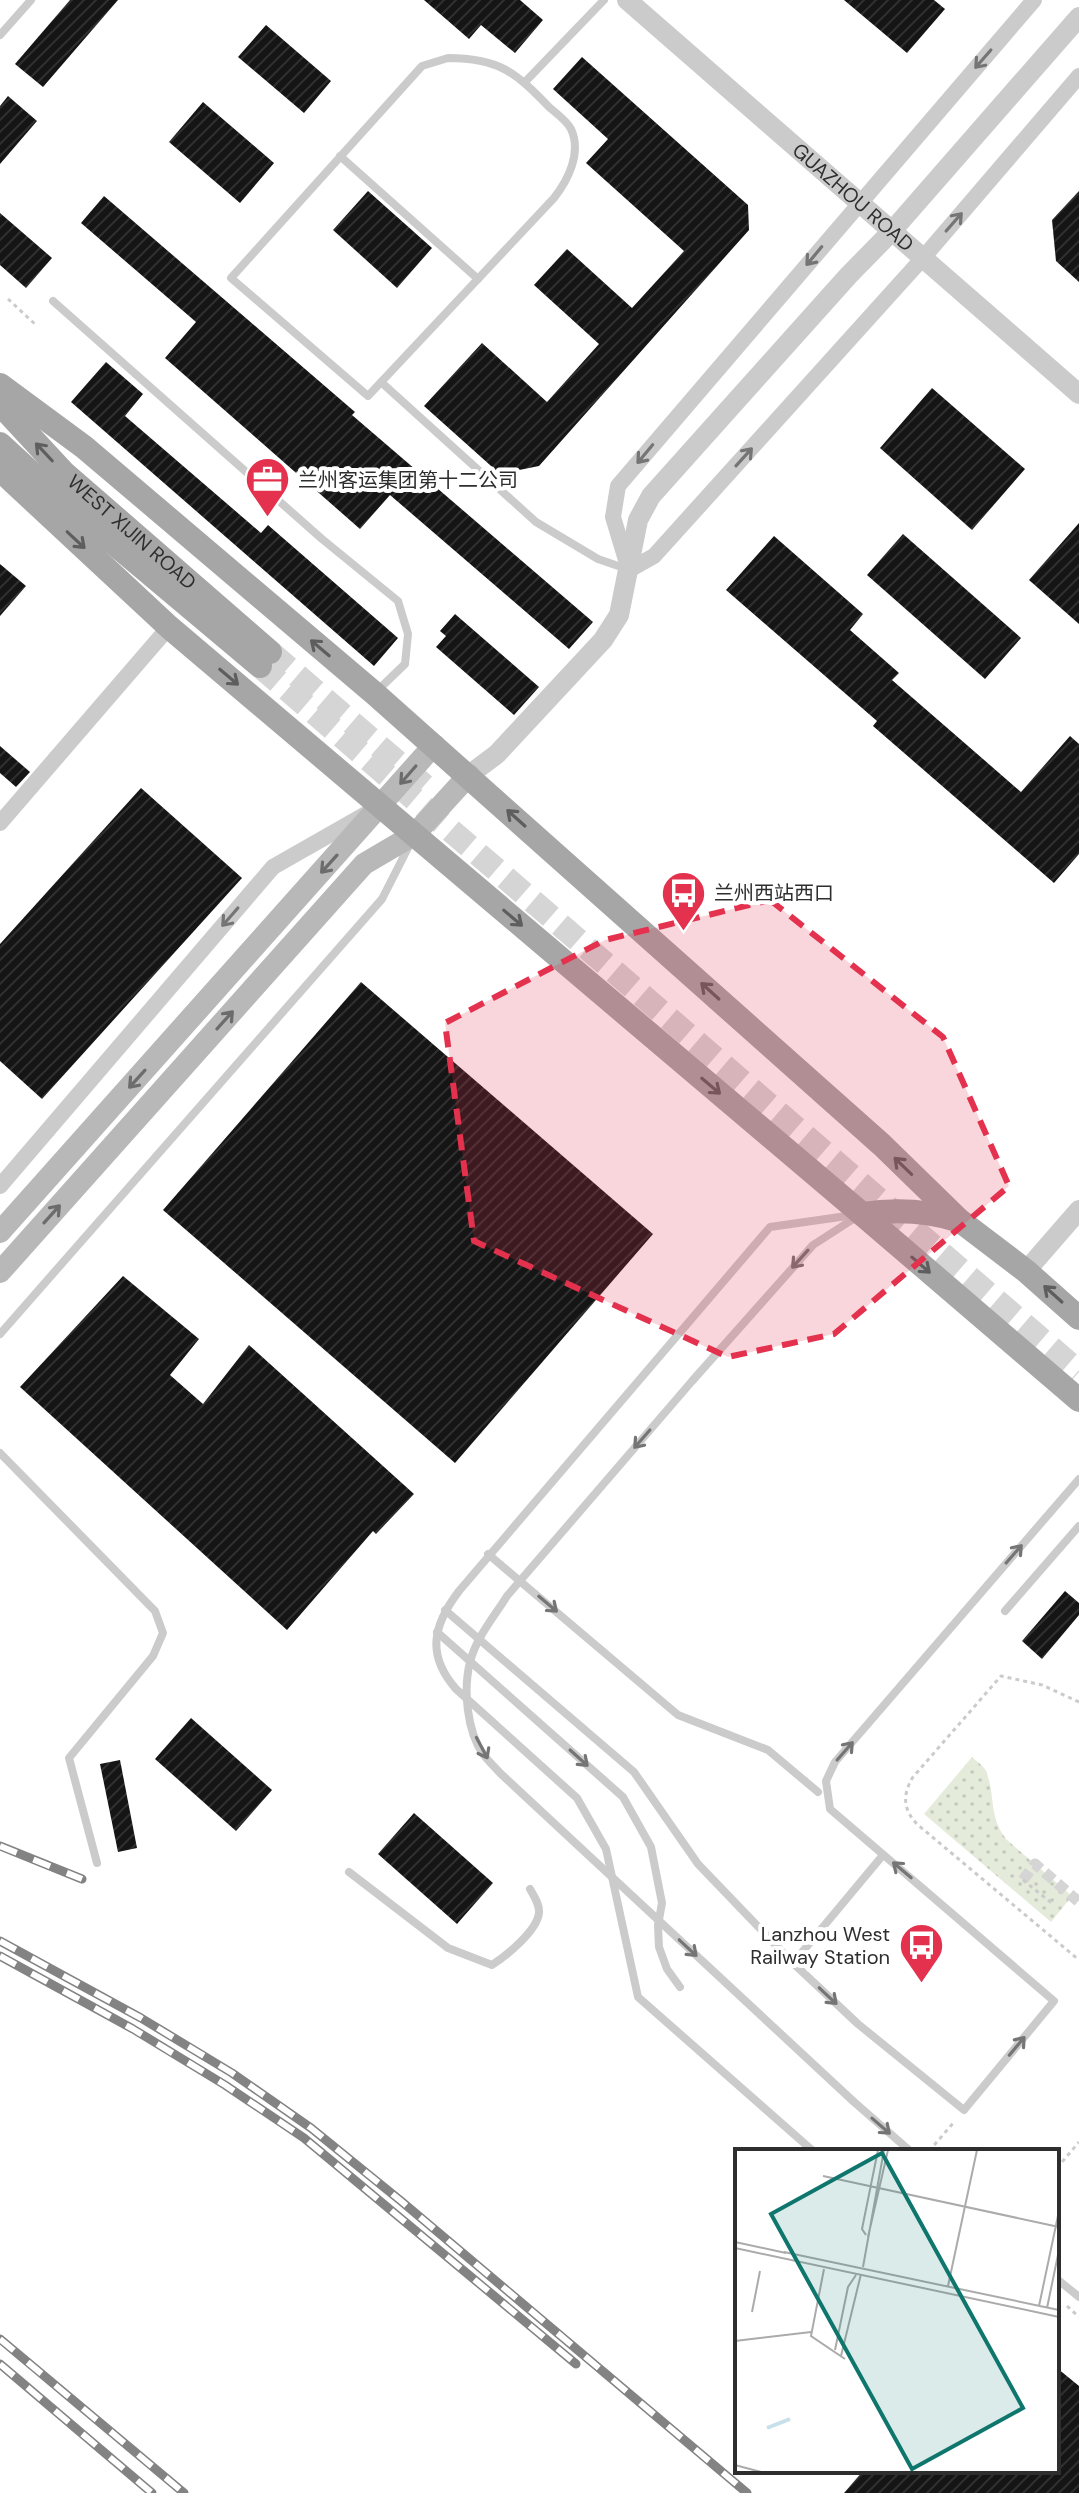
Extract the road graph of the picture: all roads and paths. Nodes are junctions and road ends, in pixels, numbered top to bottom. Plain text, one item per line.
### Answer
1 (31, 0) edge
2 (604, 0) edge
3 (627, 0) edge
4 (1034, 0) edge
5 (1079, 17) edge
6 (0, 35) edge
7 (1079, 76) edge
8 (525, 82) junction
9 (340, 156) junction
10 (859, 203) junction
11 (892, 231) junction
12 (923, 258) junction
13 (478, 279) junction
14 (8, 299) dead end
15 (53, 301) dead end
16 (36, 325) dead end
17 (381, 382) junction
18 (0, 385) edge
19 (1079, 394) edge
20 (0, 404) edge
21 (0, 444) edge
22 (0, 467) edge
23 (629, 570) junction
24 (169, 627) junction
25 (374, 693) junction
26 (434, 745) junction
27 (469, 775) junction
28 (381, 806) junction
29 (0, 823) edge
30 (415, 834) junction
31 (0, 1186) edge
32 (1079, 1210) edge
33 (862, 1214) junction
34 (959, 1220) junction
35 (0, 1232) edge
36 (1026, 1271) junction
37 (0, 1272) edge
38 (1079, 1318) edge
39 (0, 1334) edge
40 (1079, 1400) edge
41 (0, 1453) edge
42 (1079, 1479) edge
43 (1079, 1526) edge
44 (488, 1554) junction
45 (445, 1610) junction
46 (1005, 1611) dead end
47 (437, 1632) junction
48 (1079, 1702) edge
49 (818, 1792) dead end
50 (883, 1855) junction
51 (97, 1863) dead end
52 (349, 1872) dead end
53 (1023, 1880) dead end
54 (530, 1889) dead end
55 (1053, 1904) dead end
56 (1079, 1960) edge
57 (793, 1963) junction
58 (680, 1987) dead end
59 (964, 2110) junction
60 (1079, 2142) edge
61 (811, 2149) edge
62 (908, 2149) edge
63 (931, 2149) edge
64 (1059, 2166) edge
65 (1059, 2281) edge
66 (1079, 2297) edge
67 (1059, 2300) edge
68 (1079, 2317) edge

1 - 6 lane
2 - 8 lane
3 - 10 street, GUAZHOU ROAD
4 -> 10 street
5 - 11 street
12 -> 7 street
8 - 9 lane
8 - 13 lane
9 - 13 lane
9 - 17 lane
10 - 11 street, GUAZHOU ROAD
10 -> 23 street
11 - 12 street, GUAZHOU ROAD
11 - 23 street
12 - 19 street, GUAZHOU ROAD
23 -> 12 street
13 - 17 lane
14 - 16 path
15 - 25 lane
17 - 23 lane
25 -> 18 main road
21 -> 20 main road, WEST XIJIN ROAD
22 -> 24 main road, WEST XIJIN ROAD
23 - 27 street
24 -> 28 main road, WEST XIJIN ROAD
24 - 29 street
25 - 26 main road
26 - 27 main road
26 -> 28 main road
27 - 30 main road
34 -> 27 main road
28 - 30 main road, WEST XIJIN ROAD
28 -> 31 street
28 -> 35 main road
30 -> 33 main road, WEST XIJIN ROAD
37 -> 30 main road
30 - 39 lane
32 - 36 street
33 - 34 main road
33 -> 40 main road, WEST XIJIN ROAD
33 - 44 lane
33 -> 62 lane, bridge
34 - 36 main road
38 -> 36 main road
41 - 51 lane
50 -> 42 lane
43 - 46 lane
44 - 45 lane
44 -> 49 lane
45 - 47 lane
45 - 57 lane
47 -> 58 lane
47 - 61 lane
48 - 56 path
50 - 57 lane
59 -> 50 lane
52 - 54 lane
53 - 55 path
57 -> 59 lane
59 - 63 path
60 - 64 path
65 - 66 lane
67 - 68 path

